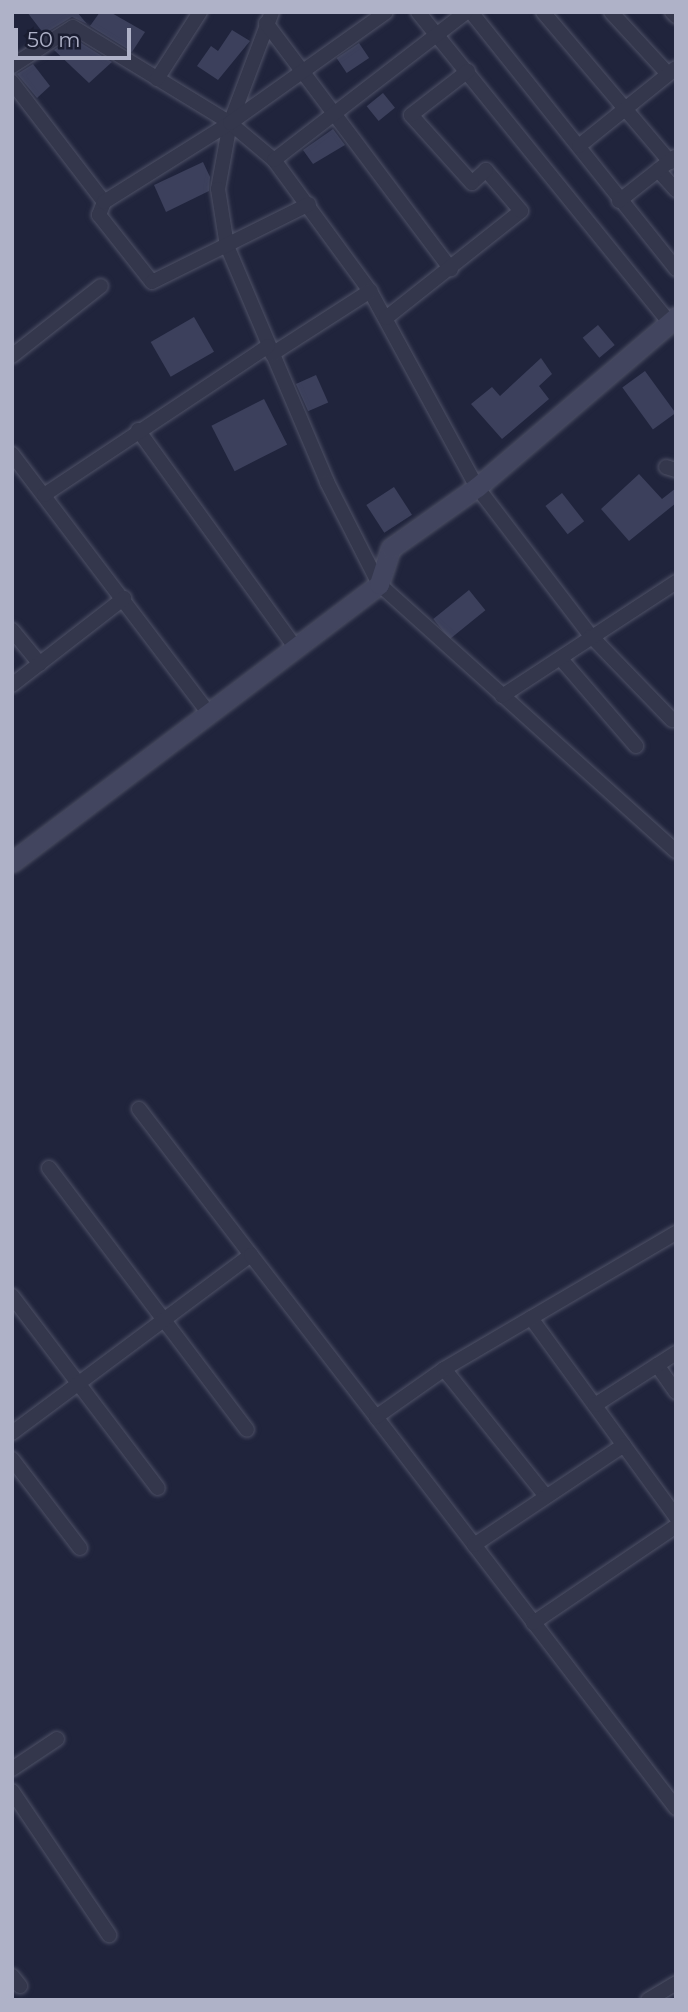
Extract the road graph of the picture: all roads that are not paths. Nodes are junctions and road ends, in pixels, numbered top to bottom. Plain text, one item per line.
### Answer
1 (200, 12) edge
2 (386, 12) edge
3 (418, 12) edge
4 (468, 12) edge
5 (543, 12) edge
6 (611, 12) edge
7 (269, 18) edge
8 (439, 36) junction
9 (12, 66) edge
10 (304, 69) junction
11 (468, 71) junction
12 (672, 71) edge
13 (157, 79) junction
14 (12, 82) edge
15 (625, 111) junction
16 (337, 116) junction
17 (230, 123) junction
18 (579, 146) junction
19 (274, 160) junction
20 (668, 162) edge
21 (676, 190) edge
22 (619, 201) junction
23 (104, 202) junction
24 (309, 204) junction
25 (227, 246) junction
26 (451, 269) junction
27 (676, 269) edge
28 (101, 286) dead end
29 (370, 291) junction
30 (386, 318) junction
31 (674, 319) edge
32 (270, 350) junction
33 (12, 356) edge
34 (138, 430) junction
35 (12, 454) edge
36 (477, 487) junction
37 (44, 495) junction
38 (379, 584) junction
39 (674, 588) edge
40 (124, 598) junction
41 (12, 630) edge
42 (591, 636) junction
43 (297, 650) junction
44 (561, 659) junction
45 (40, 664) junction
46 (12, 685) edge
47 (502, 696) junction
48 (210, 715) junction
49 (672, 720) dead end
50 (636, 746) dead end
51 (676, 850) edge
52 (12, 862) edge
53 (139, 1109) dead end
54 (50, 1168) dead end
55 (676, 1233) edge
56 (251, 1255) junction
57 (12, 1296) edge
58 (531, 1318) junction
59 (163, 1320) junction
60 (676, 1353) edge
61 (657, 1365) junction
62 (444, 1369) junction
63 (78, 1384) junction
64 (676, 1392) edge
65 (595, 1405) junction
66 (376, 1417) junction
67 (247, 1430) dead end
68 (12, 1433) edge
69 (624, 1445) junction
70 (12, 1459) edge
71 (158, 1488) dead end
72 (545, 1495) junction
73 (676, 1517) edge
74 (676, 1526) edge
75 (474, 1545) junction
76 (80, 1548) dead end
77 (533, 1622) junction
78 (57, 1739) dead end
79 (12, 1769) edge
80 (12, 1791) edge
81 (676, 1808) edge
82 (109, 1935) dead end
83 (676, 1983) edge
84 (648, 2000) edge

1 - 13 street
2 - 10 street
3 - 8 street
4 - 8 street
4 - 18 street
5 - 15 street
6 - 12 street
7 - 10 street
7 - 17 street
8 - 11 street
8 - 16 street
9 - 13 street
10 - 16 street
10 - 17 street
11 - 26 street
11 - 31 street
12 - 15 street
13 - 17 street
14 - 23 street
15 - 18 street
15 - 20 street
16 - 19 street
16 - 26 street
17 - 19 street
17 - 23 street
17 - 25 street
18 - 22 street
19 - 24 street
20 - 21 street
20 - 22 street
22 - 27 street
23 - 25 street
24 - 25 street
24 - 29 street
25 - 32 street
26 - 30 street
28 - 33 street
29 - 30 street
29 - 32 street
30 - 36 street
31 - 36 main road
32 - 34 street
32 - 38 street
34 - 37 street
34 - 43 street
35 - 37 street
36 - 38 main road
36 - 42 street
37 - 40 street
38 - 43 main road
38 - 47 street
39 - 42 street
40 - 45 street
40 - 48 street
41 - 45 street
42 - 44 street
42 - 49 street
43 - 48 main road
44 - 47 street
44 - 50 street
45 - 46 street
47 - 51 street
48 - 52 main road
53 - 56 street
54 - 59 street
55 - 58 street
56 - 59 street
56 - 66 street
57 - 63 street
58 - 62 street
58 - 65 street
59 - 63 street
59 - 67 street
60 - 61 street
61 - 64 street
61 - 65 street
62 - 66 street
62 - 72 street
63 - 68 street
63 - 71 street
65 - 69 street
66 - 75 street
69 - 72 street
69 - 73 street
70 - 76 street
72 - 75 street
74 - 77 street
75 - 77 street
77 - 81 street
78 - 79 street
80 - 82 street
83 - 84 street

